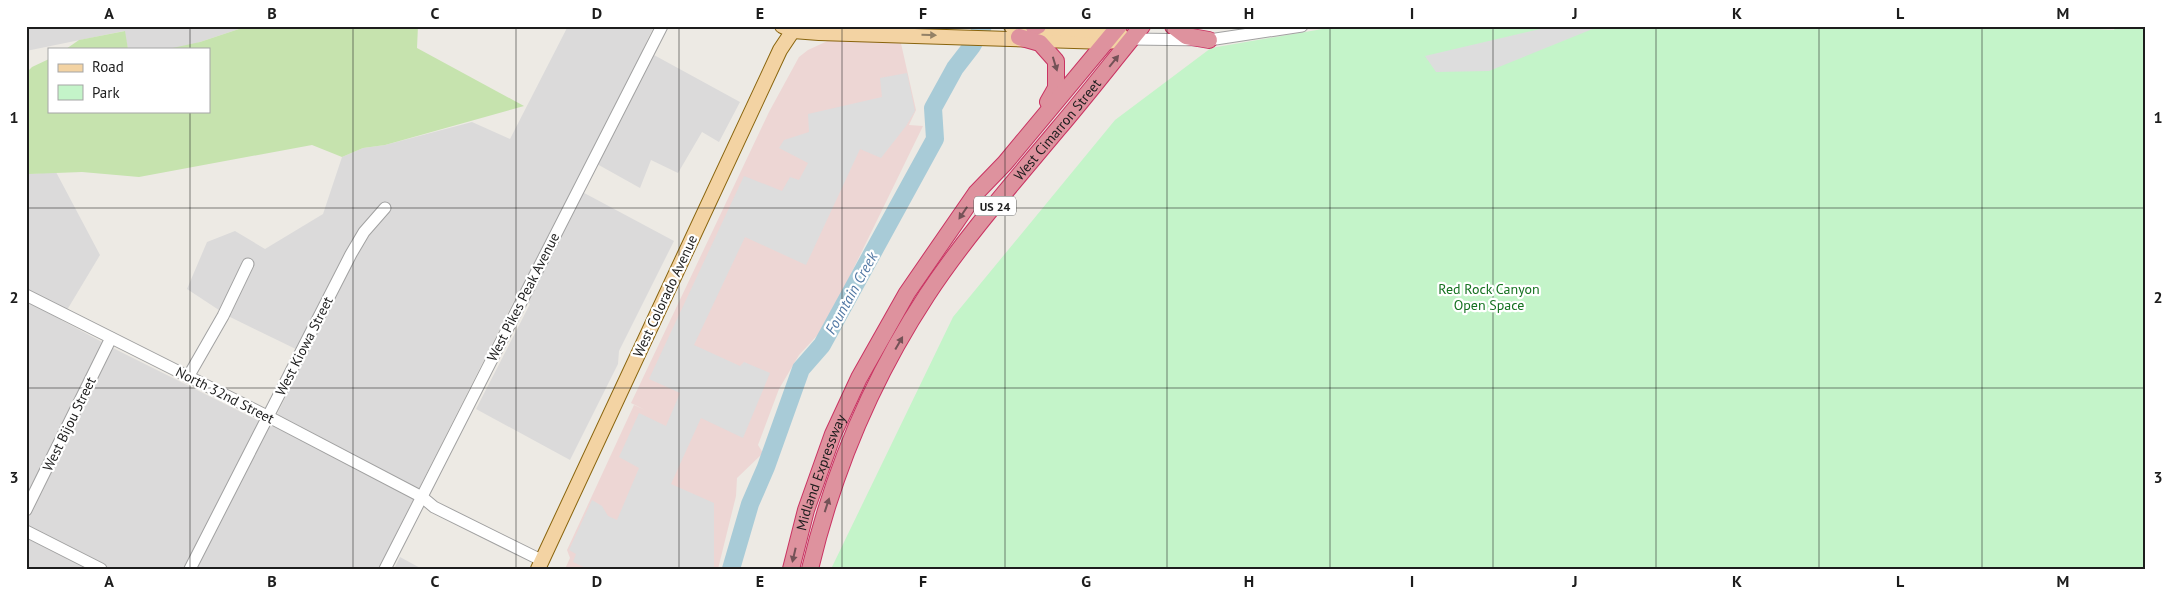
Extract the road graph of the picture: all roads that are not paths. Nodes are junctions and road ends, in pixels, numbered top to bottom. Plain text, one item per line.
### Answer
1 (662, 26) edge
2 (1142, 26) edge
3 (1173, 26) edge
4 (1302, 26) edge
5 (1036, 27) edge
6 (790, 28) edge
7 (1015, 32) edge
8 (1113, 33) edge
9 (1131, 39) junction
10 (1209, 40) junction
11 (1005, 163) junction
12 (385, 208) dead end
13 (248, 264) dead end
14 (26, 295) edge
15 (112, 338) junction
16 (188, 377) junction
17 (859, 378) joint
18 (876, 386) joint
19 (269, 417) junction
20 (422, 497) junction
21 (26, 510) edge
22 (26, 531) edge
23 (539, 564) edge
24 (101, 569) edge
25 (190, 569) edge
26 (385, 569) edge
27 (791, 569) edge
28 (810, 569) edge

1 - 20 street, West Pikes Peak Avenue
2 - 9 highway, West Cimarron Street / US 24
3 - 10 highway
4 - 10 street
5 - 7 main road
5 - 8 main road
6 -> 7 main road
6 - 23 main road, West Colorado Avenue
7 - 8 main road
7 -> 11 highway
8 - 9 main road
8 - 11 highway, West Cimarron Street / US 24
9 - 10 street
18 -> 9 highway, West Cimarron Street / US 24
11 -> 17 highway, West Cimarron Street / US 24
12 - 19 street, West Kiowa Street
13 - 16 street
14 - 15 street, North 32nd Street
15 - 16 street, North 32nd Street
15 - 21 street, West Bijou Street
16 - 19 street, North 32nd Street
17 -> 27 highway, Midland Expressway / US 24
28 -> 18 highway, Midland Expressway / US 24
19 - 20 street, North 32nd Street
19 - 25 street, West Kiowa Street
20 - 23 street, North 32nd Street
20 - 26 street, West Pikes Peak Avenue
22 - 24 street

